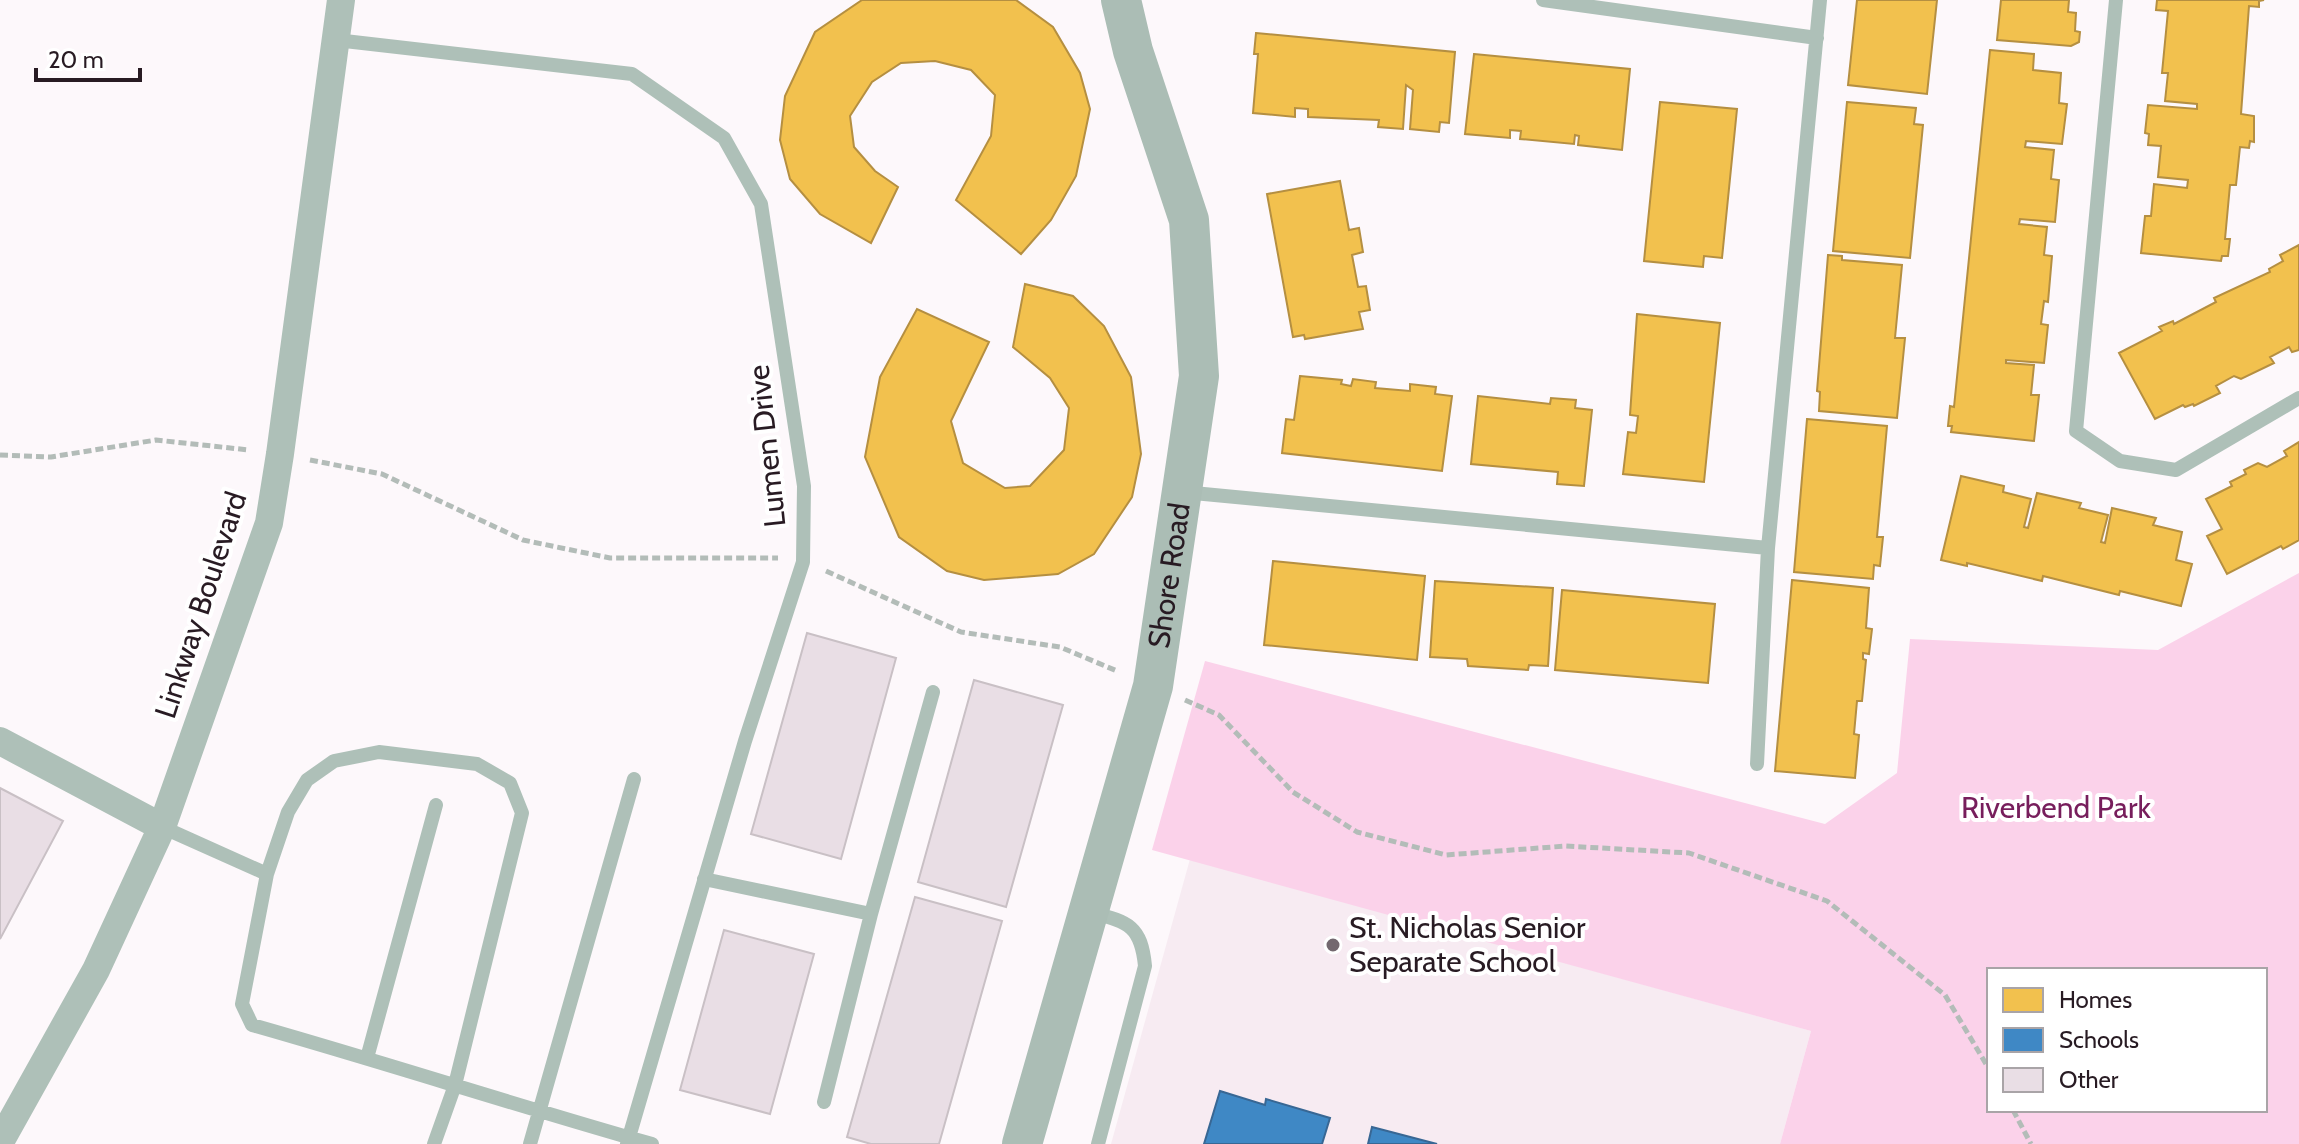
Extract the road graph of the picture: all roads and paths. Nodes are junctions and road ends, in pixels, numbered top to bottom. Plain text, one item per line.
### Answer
1 (341, 0) edge
2 (1121, 0) edge
3 (1543, 0) edge
4 (1820, 0) edge
5 (2116, 0) edge
6 (1817, 38) junction
7 (336, 40) junction
8 (2299, 398) edge
9 (280, 454) junction
10 (0, 455) edge
11 (1182, 492) junction
12 (1768, 548) junction
13 (803, 562) junction
14 (1153, 686) junction
15 (933, 692) dead end
16 (0, 741) edge
17 (1757, 764) dead end
18 (634, 779) dead end
19 (436, 805) dead end
20 (162, 827) junction
21 (267, 874) junction
22 (704, 879) junction
23 (1089, 912) junction
24 (871, 914) junction
25 (367, 1058) junction
26 (1987, 1066) edge
27 (455, 1085) junction
28 (824, 1102) dead end
29 (540, 1109) junction
30 (2014, 1112) edge
31 (628, 1141) edge
32 (0, 1142) edge
33 (434, 1144) edge
34 (530, 1144) edge
35 (652, 1144) edge
36 (1022, 1144) edge
37 (1098, 1144) edge
38 (2031, 1144) edge

1 - 7 street, Linkway Boulevard
2 - 11 street, Shore Road
3 - 6 lane
4 - 6 lane
5 - 8 lane
6 - 12 lane
7 - 9 street, Linkway Boulevard
7 - 13 lane, Lumen Drive
9 - 10 path
9 - 13 path
9 - 20 street, Linkway Boulevard
11 - 12 lane
11 - 14 street, Shore Road
12 - 17 lane
13 - 14 path
13 - 22 lane, Lumen Drive
14 - 23 street, Shore Road
14 - 26 path
15 - 24 lane
16 - 20 street
18 - 29 lane
19 - 25 lane
20 - 21 lane
20 - 32 street, Linkway Boulevard
21 - 25 lane
21 - 27 lane
22 - 24 lane
22 - 31 lane, Lumen Drive
23 - 36 street, Shore Road
23 - 37 lane
24 - 28 lane
25 - 27 lane
27 - 29 lane
27 - 33 lane
29 - 31 lane
29 - 34 lane
30 - 38 path
31 - 35 lane

